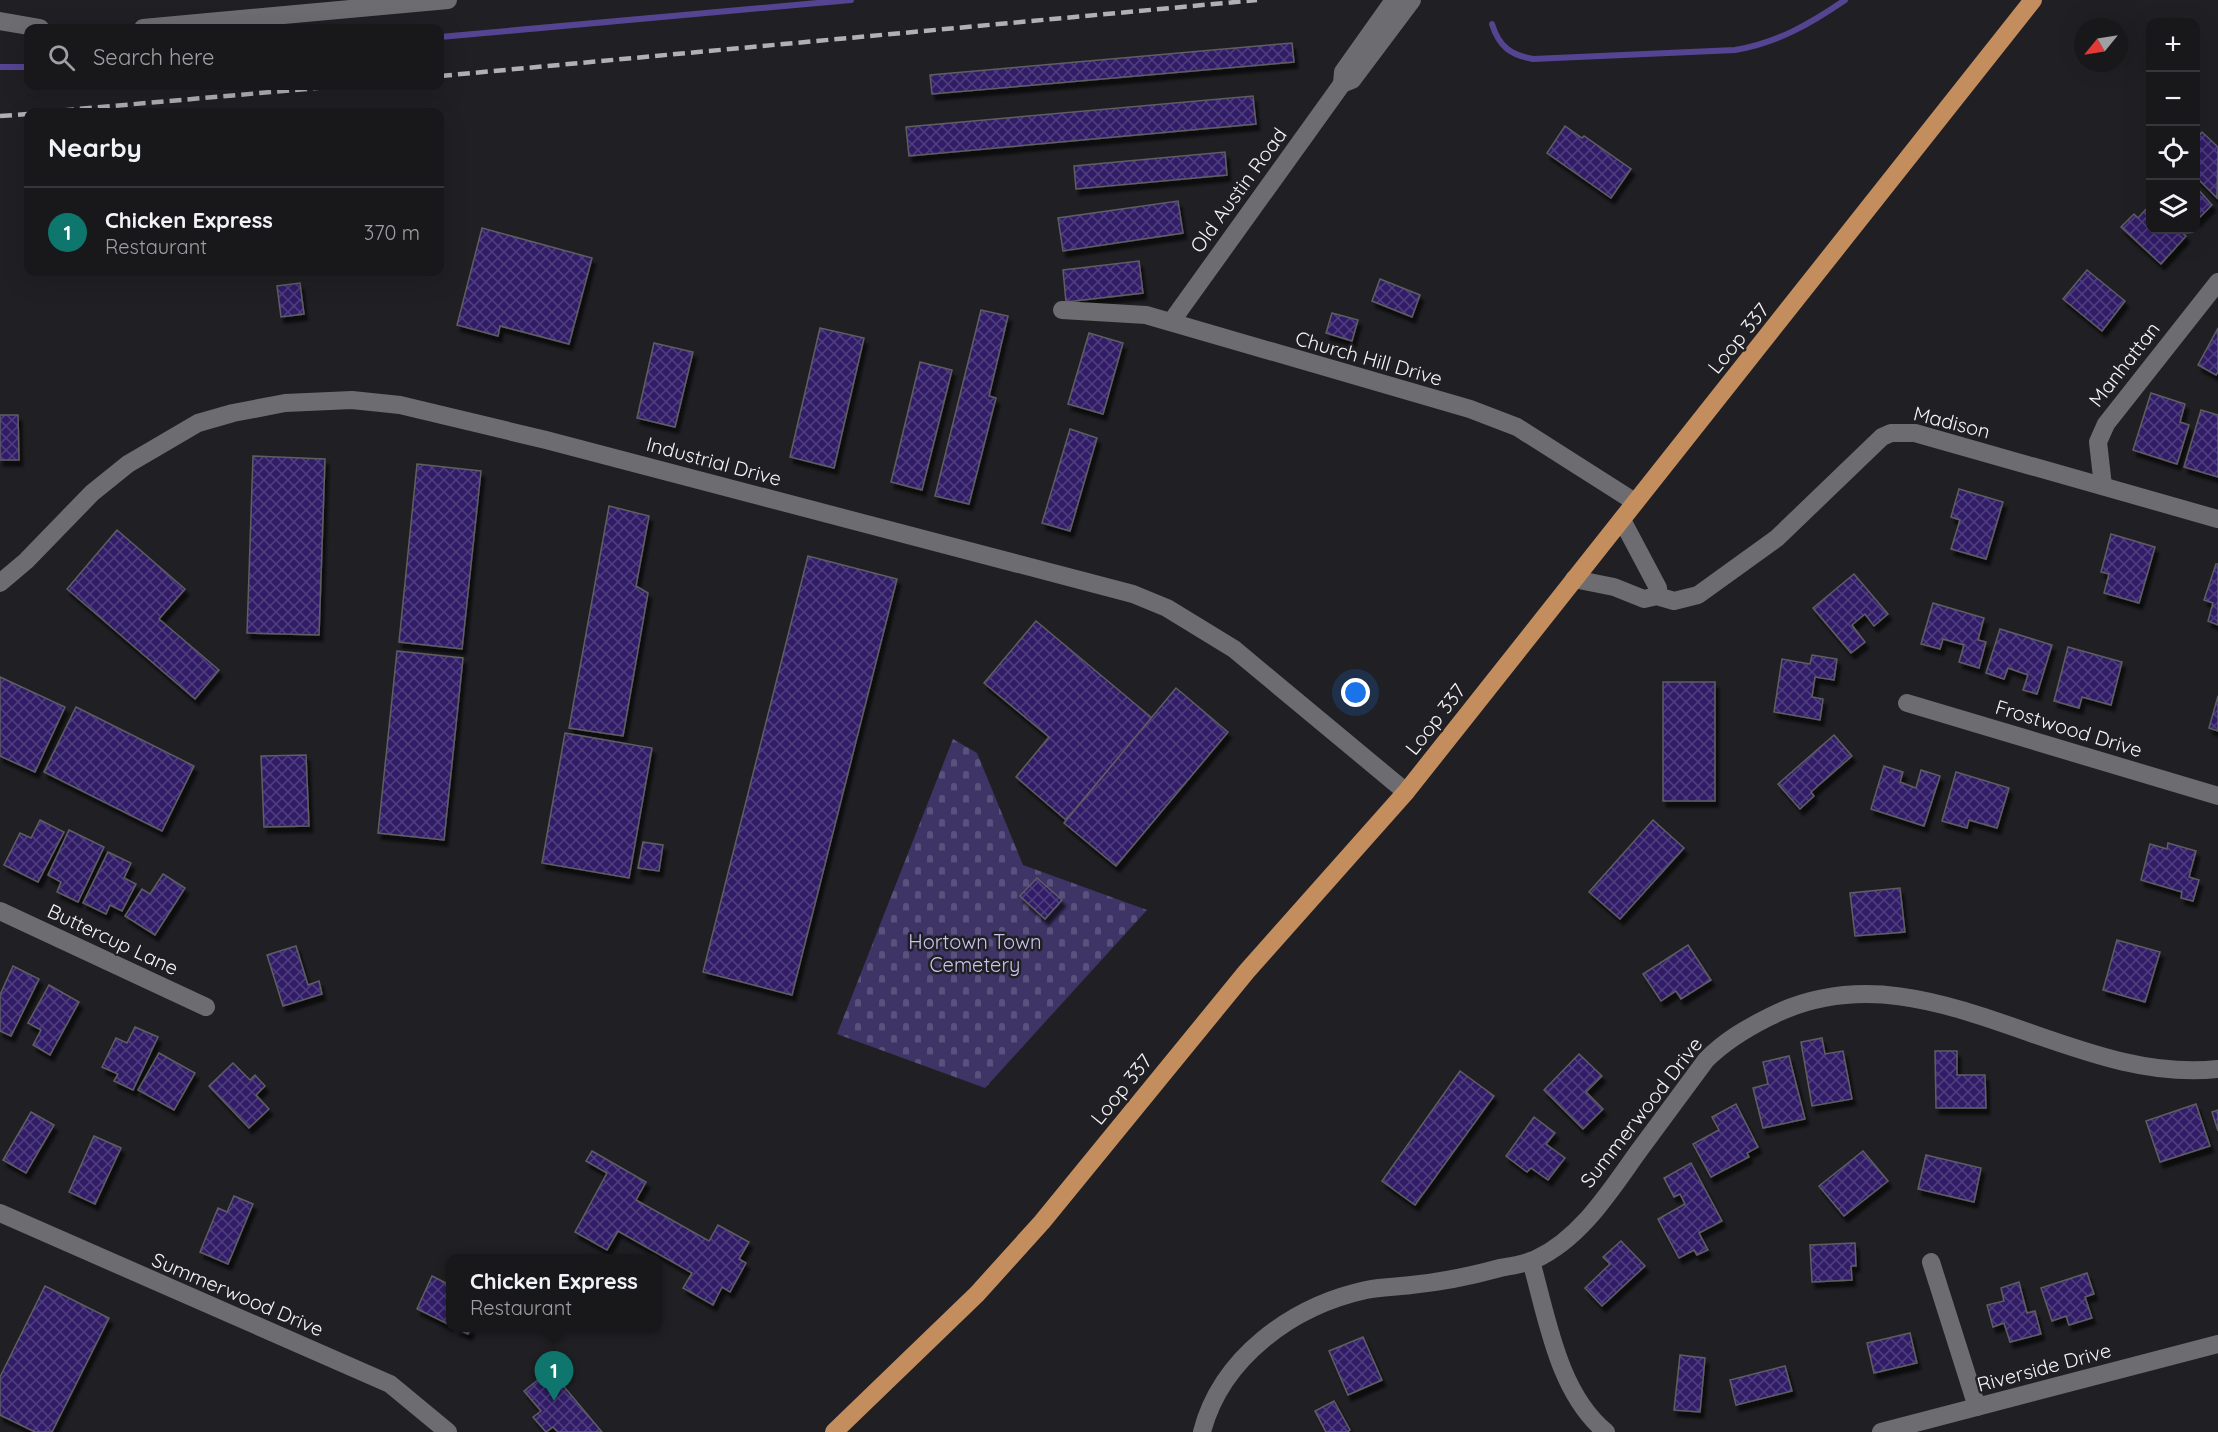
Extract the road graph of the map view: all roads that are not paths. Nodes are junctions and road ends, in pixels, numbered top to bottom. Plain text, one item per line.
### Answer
1 (448, 0) edge
2 (1394, 0) edge
3 (1412, 0) edge
4 (2033, 0) edge
5 (0, 21) edge
6 (186, 24) edge
7 (24, 25) edge
8 (1342, 84) junction
9 (2218, 282) edge
10 (1062, 310) dead end
11 (1171, 322) junction
12 (2103, 486) junction
13 (1635, 502) junction
14 (2218, 519) edge
15 (1622, 520) junction
16 (1574, 579) junction
17 (0, 583) edge
18 (1657, 596) junction
19 (1907, 703) dead end
20 (1406, 792) junction
21 (2218, 796) edge
22 (0, 911) edge
23 (206, 1007) dead end
24 (2218, 1069) edge
25 (0, 1213) edge
26 (1531, 1261) junction
27 (1930, 1262) dead end
28 (2218, 1344) edge
29 (1977, 1407) junction
30 (448, 1432) edge
31 (834, 1432) edge
32 (1202, 1432) edge
33 (1606, 1432) edge
34 (1881, 1432) edge

1 - 6 street
2 - 8 street, Old Austin Road
3 - 8 street, Old Austin Road
4 - 13 main road, Loop 337
5 - 7 street
8 - 11 street, Old Austin Road
9 - 12 street, Manhattan
10 - 11 street, Church Hill Drive
11 - 13 street, Church Hill Drive
12 - 14 street, Madison
12 - 18 street, Madison
13 - 15 main road, Loop 337
15 - 16 main road, Loop 337
15 - 18 street
16 - 18 street, Madison
16 - 20 main road, Loop 337
17 - 20 street, Industrial Drive
19 - 21 street, Frostwood Drive
20 - 31 main road, Loop 337
22 - 23 street, Buttercup Lane
24 - 26 street, Summerwood Drive
25 - 30 street, Summerwood Drive
26 - 32 street, Summerwood Drive
26 - 33 street
27 - 29 street
28 - 29 street, Riverside Drive
29 - 34 street, Riverside Drive

